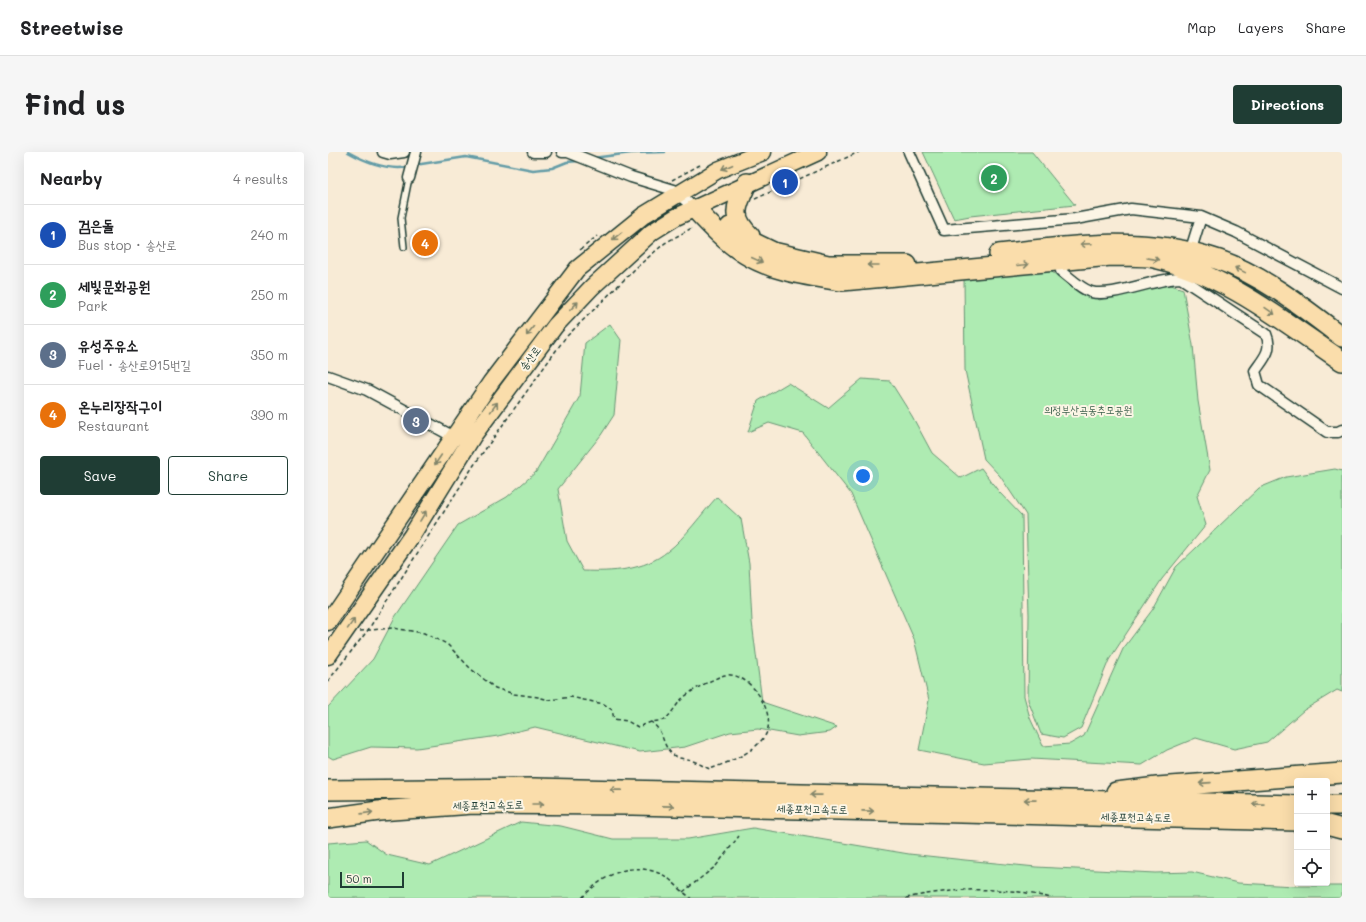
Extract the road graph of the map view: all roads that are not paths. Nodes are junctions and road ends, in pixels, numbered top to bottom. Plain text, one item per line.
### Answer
1 (383, 152) edge
2 (404, 152) edge
3 (416, 152) edge
4 (533, 152) edge
5 (546, 152) edge
6 (562, 152) edge
7 (763, 152) edge
8 (818, 152) edge
9 (909, 152) edge
10 (409, 178) joint
11 (747, 183) junction
12 (678, 194) junction
13 (695, 209) junction
14 (1201, 217) junction
15 (1192, 246) dead end
16 (404, 247) dead end
17 (769, 250) junction
18 (1061, 272) dead end
19 (1342, 288) edge
20 (1342, 337) edge
21 (1342, 361) edge
22 (328, 376) edge
23 (1342, 430) edge
24 (454, 437) junction
25 (328, 622) edge
26 (328, 656) edge
27 (1342, 773) edge
28 (328, 790) edge
29 (1051, 800) junction
30 (1294, 804) edge
31 (1330, 805) edge
32 (1342, 805) edge
33 (328, 818) edge
34 (1294, 821) edge
35 (1342, 822) edge
36 (1330, 823) edge
37 (1330, 824) edge
38 (1342, 829) edge

1 - 2 street
3 - 10 street
4 - 5 street
6 - 12 street
7 -> 12 main road, 송산로
8 - 11 main road, 송산로
9 - 14 street
10 - 16 lane
11 - 13 main road, 송산로
11 - 17 highway
12 - 13 street
12 -> 24 main road, 송산로
13 - 17 highway
13 -> 21 highway
26 -> 13 main road, 송산로
14 - 15 street
14 - 19 street
20 -> 17 highway
18 - 23 street
22 - 24 street
24 -> 25 main road, 송산로
27 -> 29 highway
29 -> 28 highway, 세종포천고속도로
30 -> 29 highway, 세종포천고속도로
31 - 32 highway
33 -> 34 highway, 세종포천고속도로
35 - 36 highway
37 - 38 highway

